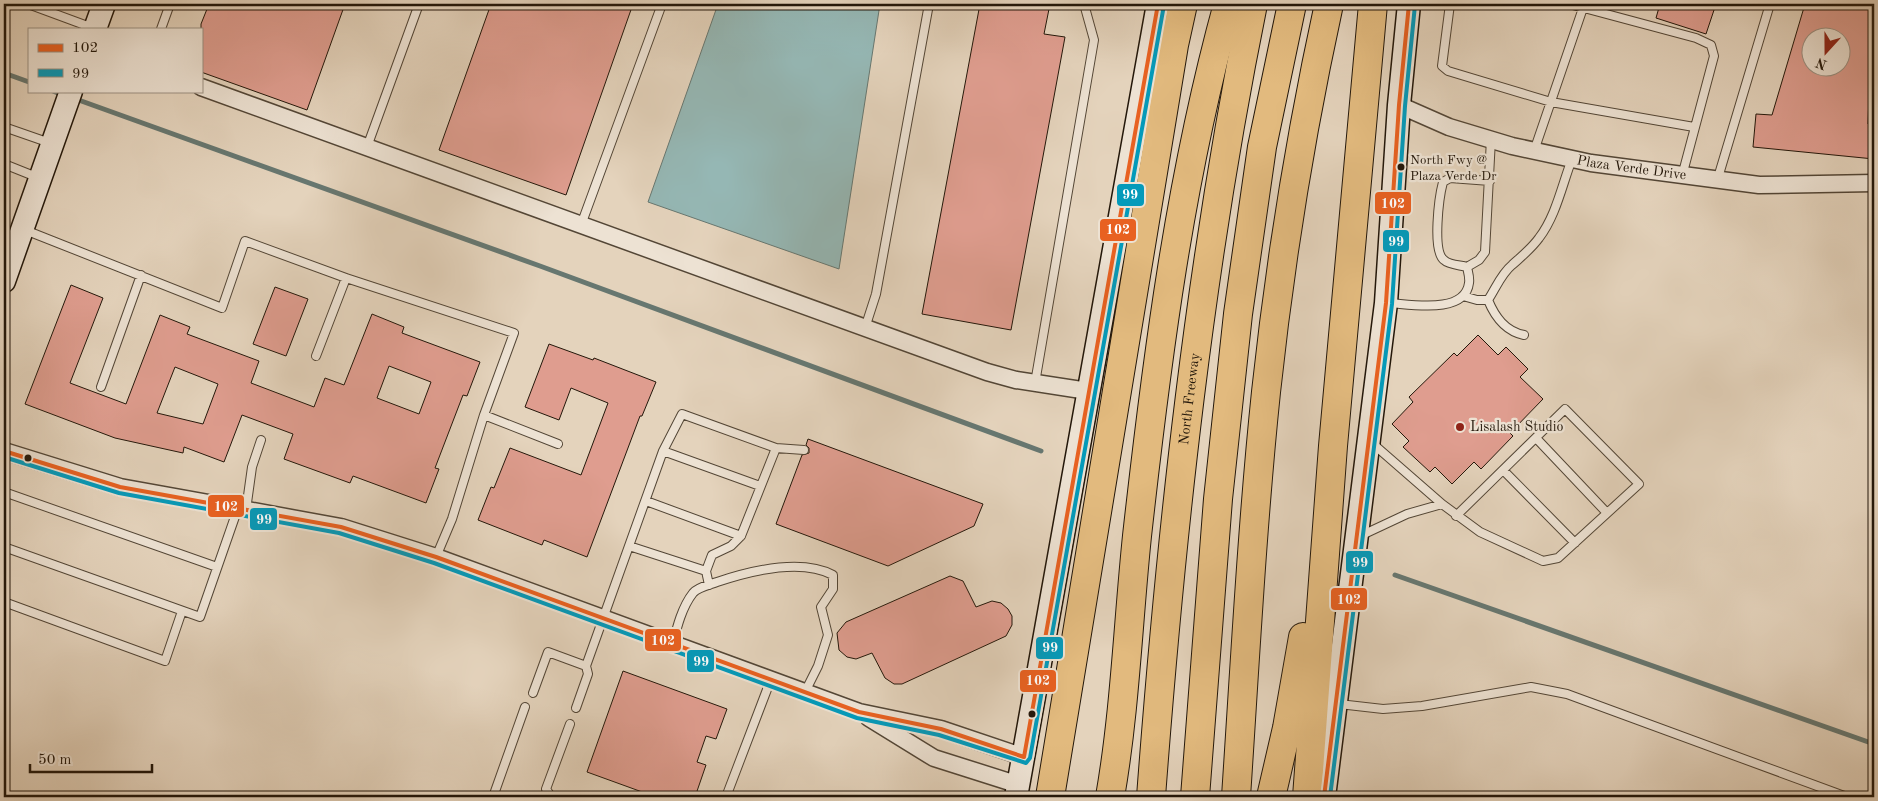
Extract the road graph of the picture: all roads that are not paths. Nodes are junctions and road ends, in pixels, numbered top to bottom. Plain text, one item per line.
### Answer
1 (28, 4) edge
2 (104, 4) edge
3 (170, 4) edge
4 (419, 4) edge
5 (662, 4) edge
6 (929, 4) edge
7 (1084, 4) edge
8 (1158, 4) edge
9 (1183, 4) edge
10 (1228, 4) edge
11 (1253, 4) edge
12 (1292, 4) edge
13 (1328, 4) edge
14 (1373, 4) edge
15 (1409, 4) edge
16 (1450, 4) edge
17 (1568, 4) edge
18 (1770, 4) edge
19 (1583, 8) junction
20 (92, 28) edge
21 (95, 28) edge
22 (161, 28) edge
23 (202, 87) edge
24 (71, 92) edge
25 (1551, 102) junction
26 (1399, 105) junction
27 (4, 127) edge
28 (1694, 127) junction
29 (1491, 139) junction
30 (54, 140) junction
31 (367, 147) junction
32 (1534, 151) junction
33 (1572, 159) junction
34 (4, 164) edge
35 (1682, 176) junction
36 (40, 178) junction
37 (1490, 181) junction
38 (1717, 181) junction
39 (1874, 183) edge
40 (581, 225) junction
41 (22, 229) junction
42 (1467, 267) junction
43 (141, 275) junction
44 (346, 278) junction
45 (4, 281) edge
46 (1463, 296) junction
47 (1488, 300) junction
48 (1386, 303) junction
49 (865, 328) junction
50 (1524, 335) dead end
51 (316, 356) dead end
52 (1035, 383) junction
53 (100, 387) dead end
54 (1088, 391) junction
55 (484, 415) junction
56 (1536, 438) junction
57 (261, 440) dead end
58 (1369, 441) junction
59 (558, 444) dead end
60 (1333, 446) junction
61 (776, 448) junction
62 (804, 450) dead end
63 (4, 451) edge
64 (663, 451) junction
65 (1503, 470) junction
66 (760, 486) junction
67 (4, 492) edge
68 (646, 501) junction
69 (1442, 504) junction
70 (242, 509) junction
71 (1608, 513) junction
72 (1456, 516) junction
73 (741, 536) junction
74 (1358, 537) junction
75 (1575, 543) junction
76 (629, 546) junction
77 (4, 547) edge
78 (436, 557) junction
79 (217, 567) junction
80 (706, 571) junction
81 (1250, 584) junction
82 (709, 585) junction
83 (4, 602) edge
84 (182, 611) junction
85 (603, 618) junction
86 (672, 643) junction
87 (586, 666) junction
88 (771, 679) junction
89 (805, 692) junction
90 (533, 693) dead end
91 (1337, 704) junction
92 (525, 707) dead end
93 (576, 708) dead end
94 (859, 712) junction
95 (570, 724) dead end
96 (1024, 756) junction
97 (1018, 791) edge
98 (1827, 794) edge
99 (493, 797) edge
100 (555, 797) edge
101 (726, 797) edge
102 (1050, 797) edge
103 (1110, 797) edge
104 (1151, 797) edge
105 (1195, 797) edge
106 (1236, 797) edge
107 (1256, 797) edge
108 (1271, 797) edge
109 (1307, 797) edge
110 (1324, 797) edge
111 (1847, 797) edge

1 - 20 lane
2 - 21 main road
3 - 22 lane
4 - 31 lane
5 - 40 lane
6 - 49 lane
7 - 52 lane
8 - 54 main road
9 - 102 highway
10 - 103 highway
11 - 104 highway, North Freeway
12 - 105 highway
13 - 81 highway
14 - 60 highway
15 - 26 main road
16 - 25 lane
17 - 19 lane
18 - 38 lane
19 - 25 lane
19 - 28 lane
23 - 31 street
24 - 30 main road
25 - 28 lane
25 - 32 lane
26 - 29 street, Plaza Verde Drive
26 - 48 main road
27 - 30 lane
28 - 35 lane
29 - 32 street, Plaza Verde Drive
29 - 37 lane
30 - 36 main road
31 - 40 street
32 - 33 street, Plaza Verde Drive
33 - 35 street, Plaza Verde Drive
33 - 47 lane
34 - 36 lane
35 - 38 street, Plaza Verde Drive
36 - 41 main road
37 - 42 lane
37 - 42 lane
38 - 39 street, Plaza Verde Drive
40 - 49 street
41 - 43 lane
41 - 45 main road
42 - 46 lane
43 - 44 lane
43 - 53 lane
44 - 51 lane
44 - 55 lane
46 - 47 lane
46 - 48 lane
47 - 50 lane
48 - 58 main road
49 - 52 street
52 - 54 street
54 - 96 main road
55 - 59 lane
55 - 78 lane
56 - 65 lane
56 - 71 lane
56 - 71 lane
57 - 70 lane
58 - 69 lane
58 - 74 main road
60 - 108 highway
60 - 109 highway
61 - 62 lane
61 - 64 lane
61 - 66 lane
63 - 70 street
64 - 66 lane
64 - 68 lane
65 - 72 lane
65 - 75 lane
66 - 73 lane
67 - 79 lane
68 - 73 lane
68 - 76 lane
69 - 72 lane
69 - 74 lane
70 - 78 street
70 - 79 lane
71 - 75 lane
72 - 75 lane
73 - 80 lane
74 - 91 main road
76 - 80 lane
76 - 85 lane
77 - 84 lane
78 - 85 street
79 - 84 lane
80 - 82 lane
81 - 106 highway
81 - 107 highway
82 - 86 lane
82 - 89 lane
83 - 84 lane
85 - 86 street
85 - 87 lane
86 - 88 street
87 - 90 lane
87 - 93 lane
88 - 89 street
88 - 101 lane
89 - 94 street
91 - 98 lane
91 - 110 main road
92 - 99 lane
94 - 96 street
94 - 97 street
95 - 100 lane
96 - 97 main road
98 - 111 lane

